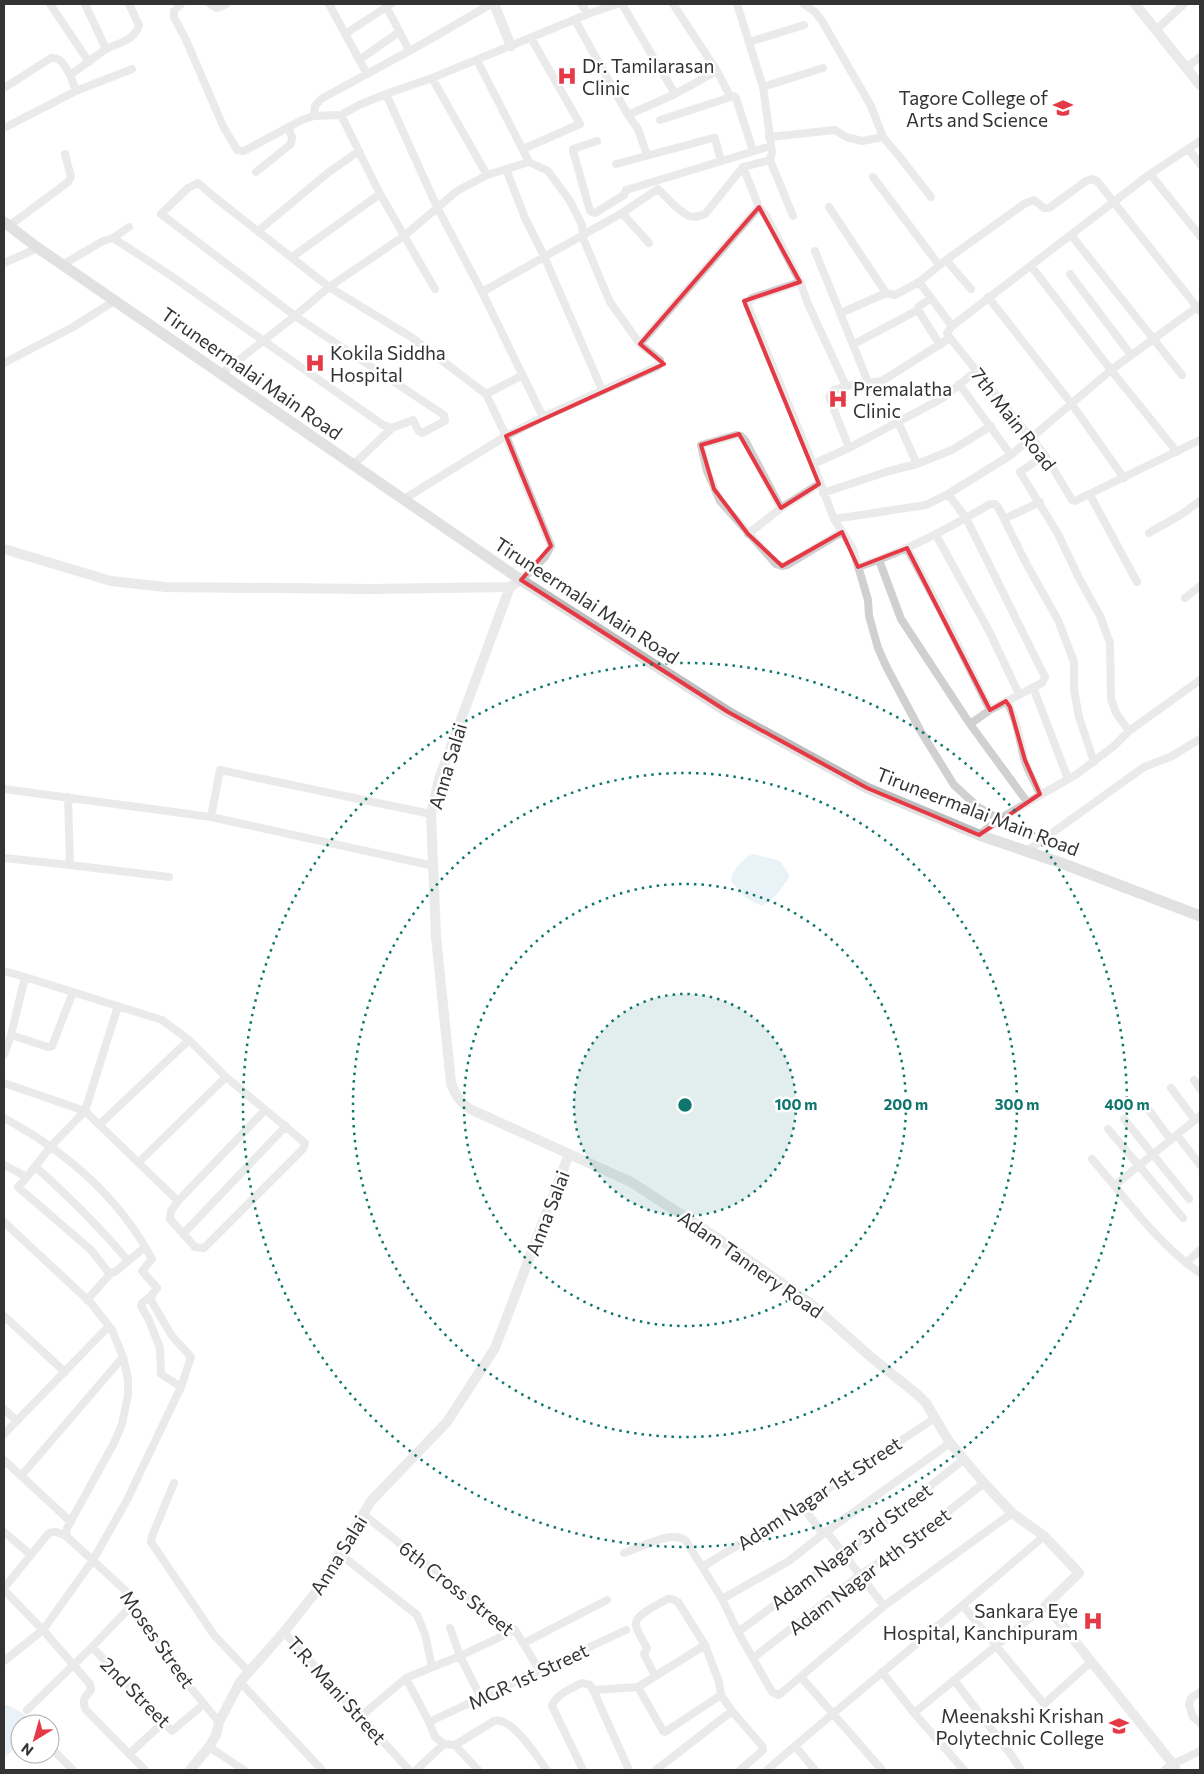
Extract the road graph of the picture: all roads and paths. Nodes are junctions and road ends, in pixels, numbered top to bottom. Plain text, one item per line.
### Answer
1 (50, 4) edge
2 (85, 4) edge
3 (129, 4) edge
4 (180, 4) edge
5 (210, 4) edge
6 (226, 4) edge
7 (329, 4) edge
8 (492, 4) edge
9 (581, 4) edge
10 (617, 4) edge
11 (622, 4) edge
12 (673, 4) edge
13 (737, 4) edge
14 (804, 4) edge
15 (1135, 4) edge
16 (1184, 4) edge
17 (388, 5) edge
18 (588, 14) junction
19 (575, 20) junction
20 (804, 25) dead end
21 (1156, 30) junction
22 (400, 32) junction
23 (345, 34) junction
24 (531, 38) junction
25 (749, 42) junction
26 (511, 46) junction
27 (106, 49) junction
28 (409, 50) junction
29 (1200, 57) edge
30 (359, 60) junction
31 (477, 60) junction
32 (89, 62) junction
33 (823, 68) dead end
34 (1186, 68) junction
35 (132, 69) dead end
36 (718, 72) junction
37 (366, 74) junction
38 (70, 75) junction
39 (432, 78) junction
40 (1200, 85) edge
41 (763, 87) junction
42 (4, 88) edge
43 (76, 91) junction
44 (728, 92) dead end
45 (386, 94) junction
46 (675, 94) junction
47 (341, 115) junction
48 (314, 116) junction
49 (628, 116) junction
50 (660, 120) dead end
51 (4, 128) edge
52 (288, 128) junction
53 (769, 137) junction
54 (883, 137) junction
55 (597, 141) dead end
56 (1200, 141) edge
57 (771, 146) junction
58 (523, 149) junction
59 (1189, 150) junction
60 (359, 151) junction
61 (752, 152) junction
62 (65, 154) dead end
63 (647, 155) junction
64 (770, 160) junction
65 (721, 161) junction
66 (529, 162) junction
67 (616, 164) dead end
68 (1200, 164) edge
69 (743, 167) junction
70 (506, 169) junction
71 (256, 172) dead end
72 (1150, 174) junction
73 (487, 175) junction
74 (873, 177) dead end
75 (380, 194) junction
76 (931, 197) dead end
77 (1114, 202) junction
78 (437, 207) junction
79 (759, 207) junction
80 (829, 207) dead end
81 (622, 213) junction
82 (794, 216) dead end
83 (6, 224) edge
84 (129, 227) dead end
85 (258, 231) junction
86 (583, 234) junction
87 (1071, 235) junction
88 (404, 236) junction
89 (1200, 236) edge
90 (113, 238) junction
91 (649, 243) dead end
92 (38, 248) junction
93 (815, 251) dead end
94 (544, 256) junction
95 (292, 257) junction
96 (946, 260) junction
97 (4, 263) edge
98 (64, 264) junction
99 (939, 266) junction
100 (1030, 266) junction
101 (1070, 274) dead end
102 (800, 282) junction
103 (919, 282) junction
104 (329, 287) junction
105 (435, 289) dead end
106 (971, 290) dead end
107 (482, 292) junction
108 (886, 292) junction
109 (988, 297) junction
110 (930, 299) junction
111 (116, 300) junction
112 (1199, 307) edge
113 (918, 310) junction
114 (841, 314) junction
115 (294, 316) junction
116 (952, 326) junction
117 (950, 338) junction
118 (1153, 338) junction
119 (263, 341) junction
120 (640, 344) junction
121 (854, 344) junction
122 (940, 345) junction
123 (1131, 355) junction
124 (4, 363) edge
125 (1111, 370) junction
126 (976, 371) junction
127 (222, 373) junction
128 (523, 375) junction
129 (1182, 375) dead end
130 (868, 382) junction
131 (960, 384) junction
132 (846, 386) junction
133 (602, 390) junction
134 (486, 394) junction
135 (1071, 403) junction
136 (543, 417) junction
137 (898, 422) junction
138 (991, 426) junction
139 (392, 428) junction
140 (506, 436) junction
141 (1031, 437) junction
142 (1200, 440) edge
143 (849, 448) junction
144 (1177, 452) junction
145 (1011, 455) junction
146 (1046, 455) junction
147 (354, 464) junction
148 (813, 464) junction
149 (916, 464) junction
150 (1124, 478) junction
151 (819, 484) junction
152 (823, 492) junction
153 (948, 494) junction
154 (1090, 495) junction
155 (404, 499) junction
156 (1200, 501) edge
157 (1040, 502) junction
158 (781, 508) junction
159 (966, 518) junction
160 (834, 519) junction
161 (1004, 519) junction
162 (842, 532) junction
163 (1149, 533) dead end
164 (748, 534) junction
165 (936, 535) junction
166 (907, 548) junction
167 (4, 549) edge
168 (879, 560) junction
169 (858, 567) junction
170 (521, 580) junction
171 (1137, 582) dead end
172 (1200, 586) edge
173 (510, 587) junction
174 (1185, 598) dead end
175 (1200, 680) edge
176 (1033, 687) junction
177 (1019, 694) junction
178 (1006, 701) junction
179 (990, 710) junction
180 (970, 724) junction
181 (1129, 731) junction
182 (1200, 739) edge
183 (1094, 762) junction
184 (1068, 779) junction
185 (4, 789) edge
186 (1040, 794) junction
187 (68, 798) junction
188 (1028, 802) junction
189 (431, 814) junction
190 (211, 816) junction
191 (999, 819) junction
192 (979, 834) junction
193 (1027, 851) junction
194 (4, 858) edge
195 (70, 865) junction
196 (434, 866) junction
197 (169, 877) dead end
198 (1200, 916) edge
199 (4, 972) edge
200 (25, 977) junction
201 (73, 992) junction
202 (118, 1006) junction
203 (11, 1035) junction
204 (189, 1040) junction
205 (4, 1055) edge
206 (226, 1077) junction
207 (1194, 1080) dead end
208 (4, 1083) edge
209 (1171, 1088) dead end
210 (1200, 1089) edge
211 (1148, 1109) dead end
212 (265, 1110) junction
213 (85, 1111) junction
214 (4, 1118) edge
215 (1199, 1118) edge
216 (1124, 1120) dead end
217 (100, 1125) junction
218 (286, 1126) junction
219 (1108, 1129) dead end
220 (1174, 1137) junction
221 (51, 1146) junction
222 (569, 1154) junction
223 (1153, 1155) junction
224 (1092, 1159) dead end
225 (140, 1162) junction
226 (1200, 1164) edge
227 (4, 1165) edge
228 (36, 1167) junction
229 (1138, 1167) junction
230 (27, 1177) junction
231 (1114, 1185) junction
232 (1189, 1199) dead end
233 (178, 1201) junction
234 (1183, 1218) dead end
235 (4, 1222) edge
236 (183, 1234) junction
237 (145, 1248) junction
238 (1200, 1250) edge
239 (128, 1261) junction
240 (1186, 1263) junction
241 (1200, 1273) edge
242 (111, 1274) junction
243 (152, 1296) junction
244 (87, 1300) junction
245 (4, 1316) edge
246 (109, 1326) junction
247 (123, 1357) junction
248 (64, 1372) junction
249 (181, 1387) junction
250 (4, 1410) edge
251 (935, 1418) junction
252 (17, 1421) junction
253 (4, 1434) edge
254 (950, 1443) junction
255 (4, 1460) edge
256 (963, 1460) junction
257 (21, 1476) junction
258 (174, 1483) dead end
259 (984, 1483) junction
260 (802, 1506) junction
261 (1012, 1513) junction
262 (363, 1514) junction
263 (71, 1522) junction
264 (4, 1532) edge
265 (824, 1532) junction
266 (66, 1536) junction
267 (1044, 1536) junction
268 (340, 1554) junction
269 (624, 1554) dead end
270 (844, 1554) junction
271 (31, 1555) junction
272 (93, 1560) junction
273 (702, 1567) junction
274 (860, 1575) junction
275 (4, 1586) edge
276 (722, 1599) junction
277 (607, 1600) dead end
278 (134, 1603) junction
279 (1046, 1605) junction
280 (884, 1606) junction
281 (963, 1606) junction
282 (450, 1628) dead end
283 (43, 1630) junction
284 (515, 1630) junction
285 (626, 1630) dead end
286 (284, 1632) junction
287 (738, 1632) junction
288 (524, 1642) junction
289 (704, 1645) junction
290 (996, 1645) junction
291 (92, 1647) junction
292 (460, 1656) junction
293 (754, 1658) junction
294 (4, 1661) edge
295 (1091, 1662) junction
296 (73, 1664) junction
297 (432, 1667) junction
298 (249, 1672) junction
299 (540, 1672) junction
300 (882, 1672) junction
301 (655, 1676) junction
302 (801, 1677) junction
303 (406, 1678) junction
304 (954, 1680) junction
305 (240, 1682) junction
306 (638, 1687) junction
307 (593, 1690) junction
308 (1200, 1692) edge
309 (721, 1695) junction
310 (481, 1698) junction
311 (204, 1704) junction
312 (27, 1710) dead end
313 (732, 1711) junction
314 (914, 1713) junction
315 (833, 1714) junction
316 (360, 1716) junction
317 (164, 1722) junction
318 (218, 1722) junction
319 (429, 1722) junction
320 (1200, 1724) edge
321 (444, 1744) junction
322 (455, 1745) junction
323 (795, 1746) junction
324 (209, 1747) junction
325 (1200, 1751) edge
326 (129, 1754) junction
327 (60, 1757) edge
328 (667, 1767) edge
329 (1172, 1768) edge
330 (74, 1770) edge
331 (145, 1770) edge
332 (190, 1770) edge
333 (244, 1770) edge
334 (322, 1770) edge
335 (409, 1770) edge
336 (416, 1770) edge
337 (478, 1770) edge
338 (547, 1770) edge
339 (583, 1770) edge
340 (629, 1770) edge
341 (656, 1770) edge
342 (740, 1770) edge
343 (767, 1770) edge
344 (815, 1770) edge
345 (882, 1770) edge
346 (964, 1770) edge
347 (1021, 1770) edge

1 - 32 street
2 - 27 street
3 - 27 street
4 - 52 street
5 - 6 street
7 - 23 street
8 - 26 street
8 - 28 street
9 - 18 street
10 - 18 street
11 - 46 street
12 - 36 street
13 - 25 street
14 - 54 street
15 - 21 street
16 - 21 street
17 - 22 street
17 - 23 street
18 - 19 street
19 - 24 street
19 - 49 street
20 - 25 street
21 - 34 street
22 - 28 street
22 - 30 street
23 - 30 street
24 - 26 street
24 - 58 street
25 - 41 street
26 - 31 street
27 - 32 street
28 - 37 street
29 - 34 street
30 - 37 street
31 - 39 street
31 - 58 street
32 - 38 street
33 - 41 street
34 - 40 street
35 - 43 street
36 - 44 street
36 - 46 street
37 - 48 street
38 - 42 street
38 - 43 street
39 - 45 street
39 - 73 street
41 - 53 street
43 - 51 street
45 - 47 street
45 - 78 street
46 - 49 street
47 - 48 street
47 - 60 street
48 - 52 street
49 - 63 street
50 - 61 street
52 - 71 street
53 - 54 street
53 - 57 street
54 - 76 street
55 - 65 street
56 - 59 street
57 - 61 street
57 - 64 street
58 - 66 street
59 - 68 street
59 - 72 street
60 - 75 street
60 - 85 street
61 - 65 street
62 - 83 street
63 - 65 street
63 - 67 street
64 - 69 street
64 - 82 street
66 - 70 street
66 - 86 street
69 - 79 street
69 - 81 street
70 - 73 street
70 - 94 street
72 - 77 street
72 - 89 street
73 - 78 street
74 - 99 street
75 - 88 street
75 - 95 street
77 - 87 street
77 - 96 street
77 - 112 street
78 - 88 street
78 - 107 street
79 - 102 street
79 - 120 street
80 - 108 street
81 - 86 street
81 - 91 street
83 - 92 main road, Tiruneermalai Main Road
84 - 90 street
85 - 95 street
85 - 115 street
86 - 94 street
86 - 120 street
87 - 100 street
87 - 118 street
88 - 104 street
88 - 105 street
90 - 98 street
90 - 119 street
92 - 97 street
92 - 98 main road, Tiruneermalai Main Road
93 - 114 street
94 - 107 street
94 - 133 street
95 - 104 street
96 - 99 street
96 - 106 street
98 - 111 main road, Tiruneermalai Main Road
99 - 103 street
100 - 109 street
100 - 125 street
101 - 123 street
102 - 132 street
102 - 148 street
103 - 108 street
103 - 110 street
104 - 115 street
104 - 134 street
107 - 128 street
108 - 114 street
109 - 116 street
109 - 135 street
110 - 113 street
110 - 116 street
111 - 124 street
111 - 127 main road, Tiruneermalai Main Road
112 - 118 street
113 - 121 street
113 - 122 street
114 - 121 street
115 - 119 street
115 - 139 street
116 - 117 street
117 - 122 street
117 - 126 street, 7th Main Road
118 - 123 street
118 - 129 street
119 - 127 street
119 - 139 street
120 - 133 street
121 - 130 street
122 - 130 street
123 - 125 street
125 - 135 street
125 - 144 street
126 - 131 street
126 - 141 street, 7th Main Road
127 - 147 main road, Tiruneermalai Main Road
128 - 134 street
128 - 136 street
130 - 132 street
131 - 137 street
131 - 138 street
132 - 143 street
133 - 136 street
134 - 140 street
135 - 141 street
135 - 150 street
136 - 140 street
137 - 143 street
137 - 149 street
138 - 145 street
138 - 149 street
139 - 147 street
140 - 155 street
140 - 170 street
141 - 145 street
141 - 146 street, 7th Main Road
142 - 144 street
143 - 148 street
144 - 150 street
145 - 153 street
146 - 154 street, 7th Main Road
146 - 157 street
147 - 155 main road, Tiruneermalai Main Road
148 - 151 street
149 - 152 street
150 - 154 street
151 - 152 street
151 - 158 street
152 - 160 street
153 - 159 street
153 - 160 street
154 - 171 street
155 - 170 main road, Tiruneermalai Main Road
156 - 163 street
157 - 161 street
157 - 181 street
158 - 164 street
158 - 164 street
159 - 161 street
159 - 165 street
159 - 176 street
160 - 162 street
161 - 183 street
162 - 164 street
162 - 169 street
165 - 166 street
165 - 177 street
166 - 168 street
166 - 179 street
167 - 173 street
168 - 169 street
168 - 180 street
169 - 191 street
170 - 173 street
170 - 192 main road, Tiruneermalai Main Road
172 - 174 street
173 - 189 street, Anna Salai
175 - 181 street
176 - 177 street
176 - 184 street
177 - 178 street
178 - 179 street
178 - 186 street
179 - 180 street
180 - 188 street
181 - 183 street
182 - 193 street
183 - 184 street
184 - 186 street
185 - 187 street
186 - 188 street
187 - 190 street
187 - 195 street
188 - 191 street
189 - 190 street
189 - 196 street, Anna Salai
190 - 196 street
191 - 192 street
192 - 193 main road, Tiruneermalai Main Road
193 - 198 main road, Tiruneermalai Main Road
194 - 195 street
195 - 197 street
196 - 222 street, Anna Salai
199 - 200 street
200 - 201 street
200 - 203 street
201 - 202 street
201 - 203 street
202 - 204 street
202 - 213 street
203 - 205 street
204 - 206 street
204 - 217 street
206 - 212 street
206 - 225 street
207 - 210 street
208 - 213 street
209 - 215 street
211 - 220 street
212 - 218 street
212 - 233 street
213 - 217 street
213 - 221 street
214 - 221 street
215 - 220 street
216 - 223 street
217 - 225 street
218 - 236 street
218 - 236 street
219 - 229 street
220 - 223 street
220 - 226 street
221 - 228 street
221 - 237 street
222 - 251 street, Adam Tannery Road
222 - 262 street, Anna Salai
223 - 229 street
223 - 232 street
224 - 231 street
225 - 233 street
227 - 230 street
228 - 230 street
228 - 239 street
229 - 231 street
229 - 234 street
230 - 242 street
231 - 240 street
233 - 236 street
235 - 244 street
237 - 239 street
237 - 243 street
238 - 240 street
239 - 242 street
240 - 241 street
242 - 244 street
243 - 249 street
243 - 249 street
244 - 246 street
245 - 248 street
246 - 247 street
246 - 248 street
247 - 257 street
247 - 263 street
248 - 252 street
249 - 272 street
250 - 252 street
251 - 254 street, Adam Tannery Road
251 - 260 street, Adam Nagar 1st Street
252 - 253 street
254 - 256 street, Adam Tannery Road
254 - 265 street
255 - 257 street
256 - 259 street, Adam Tannery Road
256 - 270 street, Adam Nagar 3rd Street
257 - 263 street
258 - 298 street
259 - 261 street, Adam Tannery Road
259 - 274 street, Adam Nagar 4th Street
260 - 265 street
260 - 273 street, Adam Nagar 1st Street
261 - 267 street, Adam Tannery Road
261 - 280 street
262 - 268 street, Anna Salai
262 - 284 street, 6th Cross Street
263 - 266 street
264 - 271 street
265 - 270 street
265 - 276 street
266 - 271 street
266 - 272 street, Moses Street
267 - 279 street, Adam Tannery Road
267 - 281 street
268 - 286 street, Anna Salai
268 - 297 street
269 - 273 street
270 - 274 street
270 - 287 street, Adam Nagar 3rd Street
271 - 275 street
272 - 278 street, Moses Street
272 - 283 street
273 - 276 street
274 - 280 street
274 - 293 street, Adam Nagar 4th Street
275 - 283 street
276 - 287 street
277 - 288 street
278 - 291 street
278 - 311 street, Moses Street
279 - 290 street
279 - 295 street
280 - 302 street
281 - 290 street
281 - 300 street
282 - 292 street
283 - 294 street
283 - 296 street
284 - 288 street, 6th Cross Street
284 - 292 street
285 - 299 street, MGR 1st Street
286 - 298 street, Anna Salai
286 - 316 street, T.R. Mani Street
287 - 293 street
288 - 299 street, 6th Cross Street
289 - 301 street
289 - 301 street
289 - 309 street
290 - 295 street
290 - 304 street
291 - 296 street
291 - 317 street, 2nd Street
292 - 297 street
292 - 310 street
293 - 302 street
295 - 329 street
296 - 312 street
296 - 326 street
297 - 303 street
298 - 305 street, Anna Salai
299 - 310 street, MGR 1st Street
300 - 314 street
300 - 315 street
301 - 306 street
302 - 315 street
303 - 316 street
303 - 319 street
304 - 314 street
304 - 347 street
305 - 318 street, Anna Salai
305 - 334 street
306 - 307 street
306 - 309 street
307 - 339 street
307 - 340 street
308 - 320 street
309 - 313 street
310 - 319 street, MGR 1st Street
311 - 317 street, 2nd Street
311 - 318 street, Moses Street
313 - 328 street
313 - 342 street
314 - 346 street
315 - 323 street
315 - 345 street
316 - 335 street, T.R. Mani Street
317 - 326 street
318 - 324 street, Anna Salai
319 - 321 street
321 - 322 street
321 - 336 street
322 - 337 street
322 - 338 street
323 - 343 street
323 - 344 street
324 - 332 street, Anna Salai
324 - 333 street
325 - 329 street
326 - 331 street
327 - 330 street
328 - 341 street

